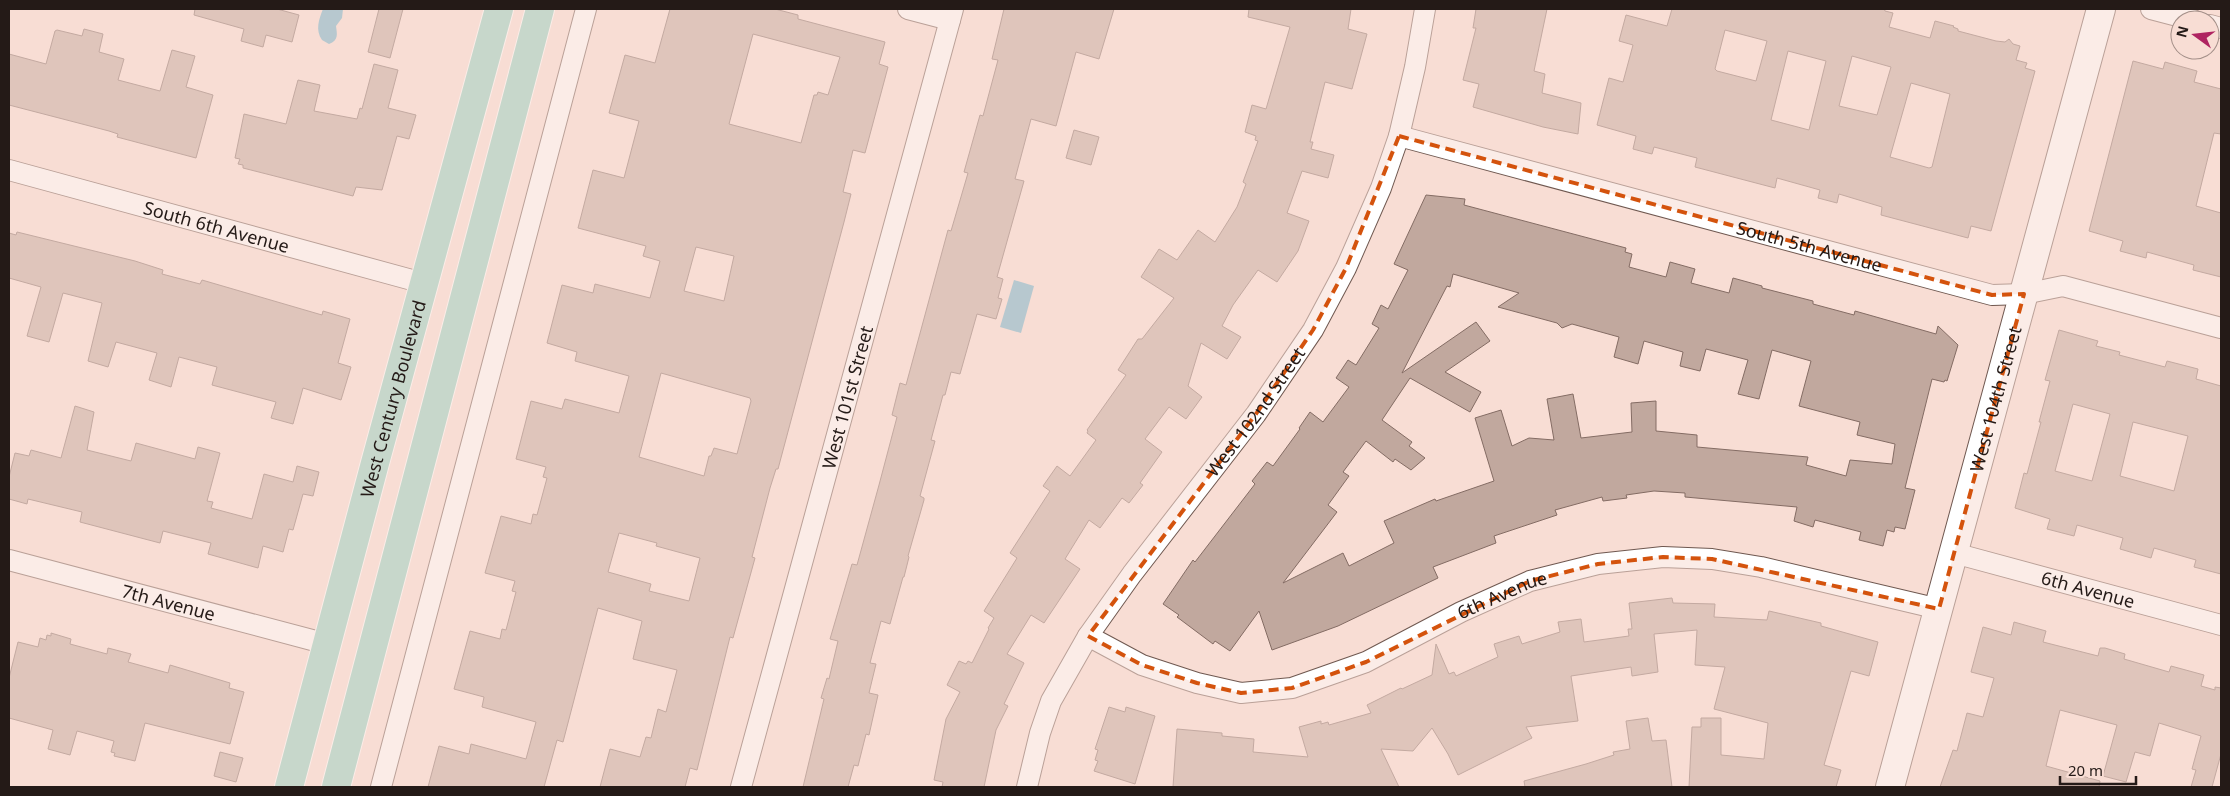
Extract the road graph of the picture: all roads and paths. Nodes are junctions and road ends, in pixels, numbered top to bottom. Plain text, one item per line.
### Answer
1 (499, 9) edge
2 (540, 9) edge
3 (586, 9) edge
4 (908, 9) edge
5 (1425, 9) edge
6 (2101, 9) edge
7 (2151, 9) edge
8 (952, 14) edge
9 (2170, 14) edge
10 (1399, 136) junction
11 (9, 170) edge
12 (423, 283) junction
13 (2024, 294) junction
14 (2221, 328) edge
15 (1954, 553) junction
16 (9, 560) edge
17 (1939, 609) junction
18 (2221, 625) edge
19 (1088, 636) junction
20 (327, 644) junction
21 (289, 787) edge
22 (336, 787) edge
23 (381, 787) edge
24 (741, 787) edge
25 (1027, 787) edge
26 (1890, 787) edge

1 - 12 main road, West Century Boulevard
2 - 22 main road
3 - 23 street
4 - 8 street
5 - 10 street, West 102nd Street
6 - 13 street, West 104th Street
7 - 9 street
8 - 24 street, West 101st Street
10 - 13 street, South 5th Avenue
10 - 19 street, West 102nd Street
11 - 12 street, South 6th Avenue
12 - 20 main road, West Century Boulevard
13 - 14 street, South 5th Avenue
13 - 15 street, West 104th Street
15 - 17 street, West 104th Street
15 - 18 street, 6th Avenue
16 - 20 street, 7th Avenue
17 - 19 street, 6th Avenue
17 - 26 street, West 104th Street
19 - 25 street, West 102nd Street
20 - 21 main road, West Century Boulevard

